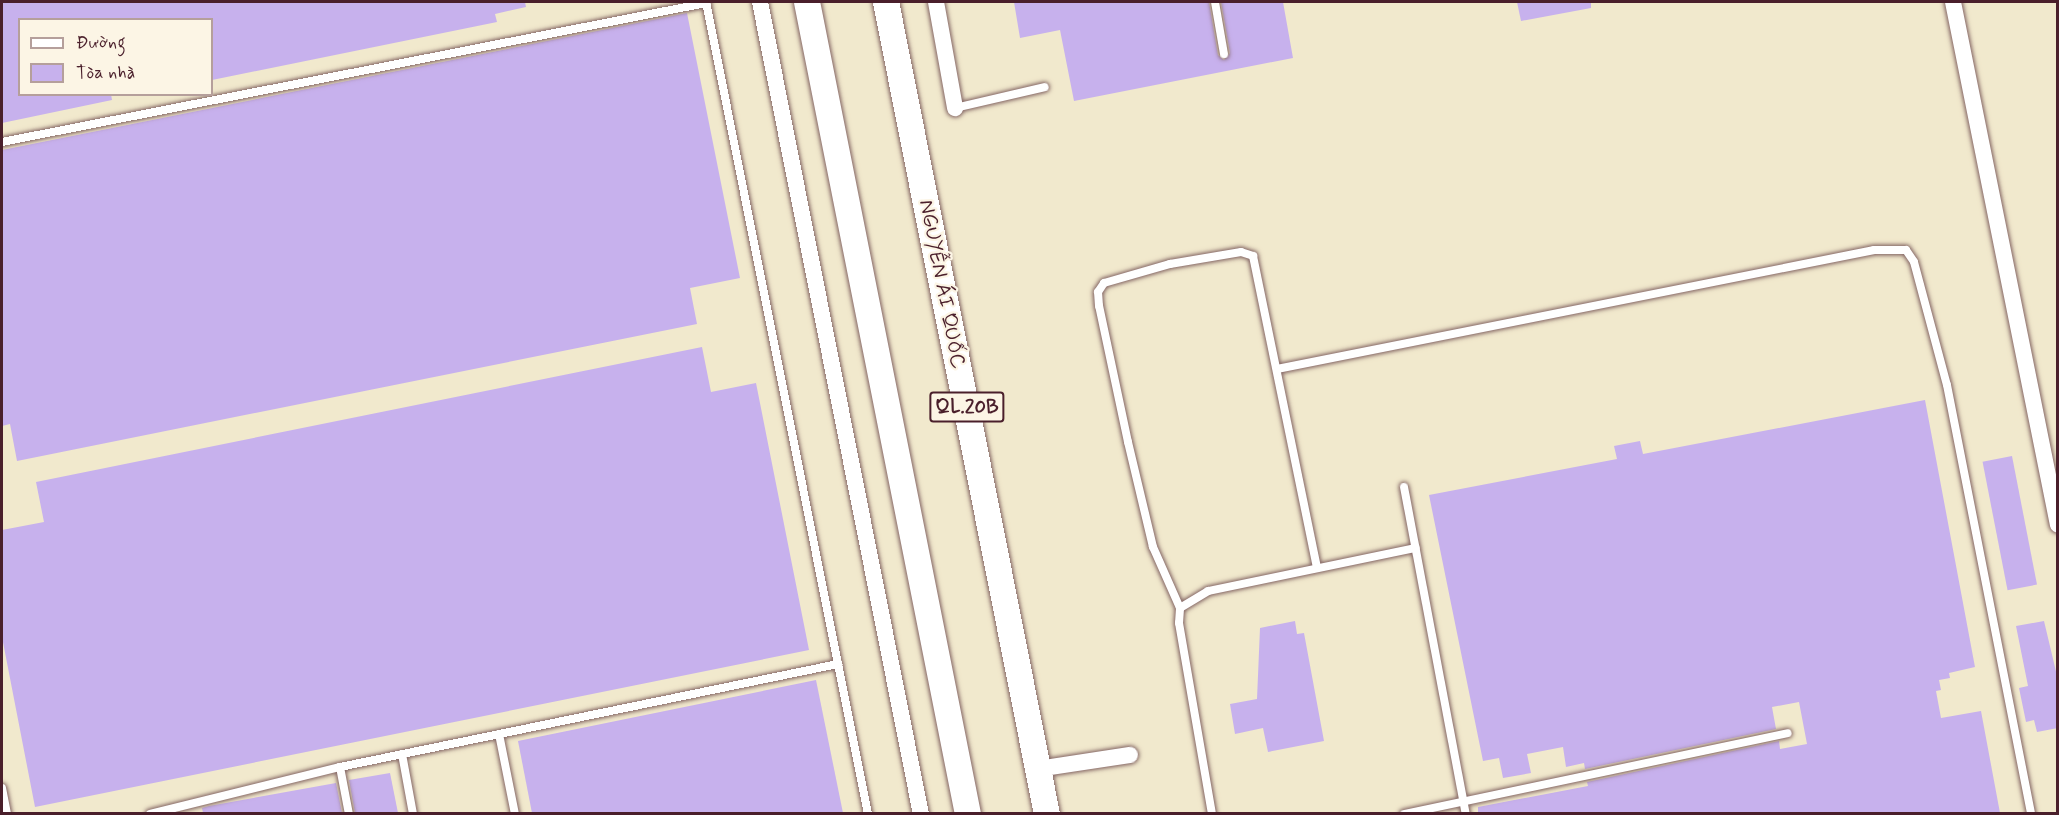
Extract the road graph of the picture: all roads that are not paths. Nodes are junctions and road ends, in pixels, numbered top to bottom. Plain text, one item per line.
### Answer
1 (706, 2) edge
2 (760, 2) edge
3 (807, 2) edge
4 (886, 2) edge
5 (936, 2) edge
6 (1215, 2) edge
7 (1953, 2) edge
8 (1224, 54) dead end
9 (1045, 87) dead end
10 (955, 108) joint
11 (2, 142) edge
12 (1277, 369) junction
13 (1404, 488) dead end
14 (2058, 525) edge
15 (1416, 548) junction
16 (1317, 568) junction
17 (1180, 608) junction
18 (838, 664) junction
19 (1788, 733) dead end
20 (499, 734) junction
21 (402, 754) junction
22 (1130, 755) dead end
23 (340, 767) junction
24 (1038, 769) junction
25 (2, 789) edge
26 (1463, 801) junction
27 (7, 813) edge
28 (150, 813) edge
29 (349, 813) edge
30 (413, 813) edge
31 (515, 813) edge
32 (868, 813) edge
33 (921, 813) edge
34 (968, 813) edge
35 (1047, 813) edge
36 (1212, 813) edge
37 (1404, 813) edge
38 (1466, 813) edge
39 (2031, 813) edge

1 - 11 lane
1 - 18 lane
2 - 33 street
3 - 34 main road
4 - 24 main road, NGUYỄN ÁI QUỐC / QL.20B
5 - 10 street
6 - 8 lane
7 - 14 street
9 - 10 lane
12 - 16 lane
12 - 17 lane
12 - 39 lane
13 - 15 lane
15 - 16 lane
15 - 26 lane
16 - 17 lane
17 - 36 lane
18 - 20 lane
18 - 32 lane
19 - 26 lane
20 - 21 lane
20 - 31 lane
21 - 23 lane
21 - 30 lane
22 - 24 street
23 - 28 lane
23 - 29 lane
24 - 35 main road, NGUYỄN ÁI QUỐC / QL.20B
25 - 27 lane
26 - 37 lane
26 - 38 lane

